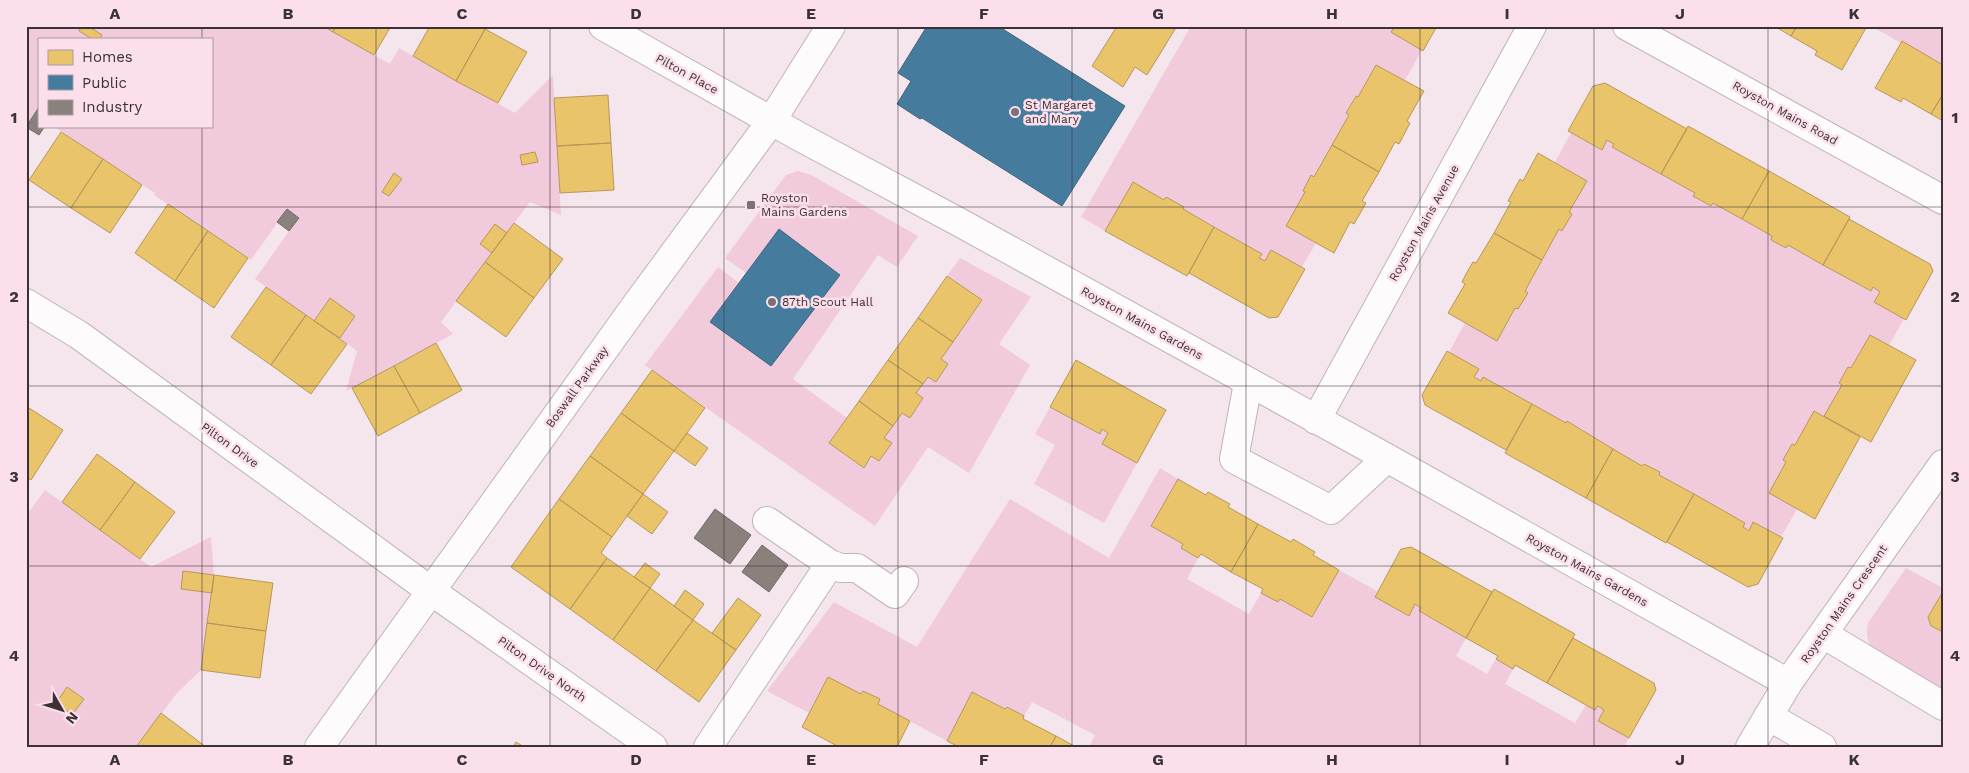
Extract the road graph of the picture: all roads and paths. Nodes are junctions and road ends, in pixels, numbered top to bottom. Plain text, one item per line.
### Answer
1 (603, 26) edge
2 (832, 26) edge
3 (1532, 26) edge
4 (1627, 26) edge
5 (772, 120) junction
6 (1943, 200) edge
7 (26, 303) edge
8 (1248, 383) junction
9 (1316, 420) junction
10 (1387, 458) junction
11 (1943, 464) edge
12 (767, 521) dead end
13 (830, 564) junction
14 (904, 581) dead end
15 (431, 591) junction
16 (1823, 634) junction
17 (1788, 683) junction
18 (1943, 706) edge
19 (1768, 716) junction
20 (320, 747) edge
21 (653, 747) edge
22 (708, 747) edge
23 (1750, 747) edge
24 (1822, 747) edge

1 - 5 street, Pilton Place
2 - 5 street, Boswall Parkway
3 - 9 street, Royston Mains Avenue
4 - 6 street, Royston Mains Road
5 - 8 street, Royston Mains Gardens
5 - 15 street, Boswall Parkway
7 - 15 street, Pilton Drive
8 - 9 street, Royston Mains Gardens
8 - 10 street
9 - 10 street, Royston Mains Gardens
10 - 17 street, Royston Mains Gardens
11 - 16 street, Royston Mains Crescent
12 - 13 street
13 - 14 street
13 - 22 street
15 - 20 street, Boswall Parkway
15 - 21 street, Pilton Drive North
16 - 17 street, Royston Mains Crescent
16 - 18 street
17 - 19 street, Royston Mains Crescent
19 - 23 street, Royston Mains Crescent
19 - 24 street

